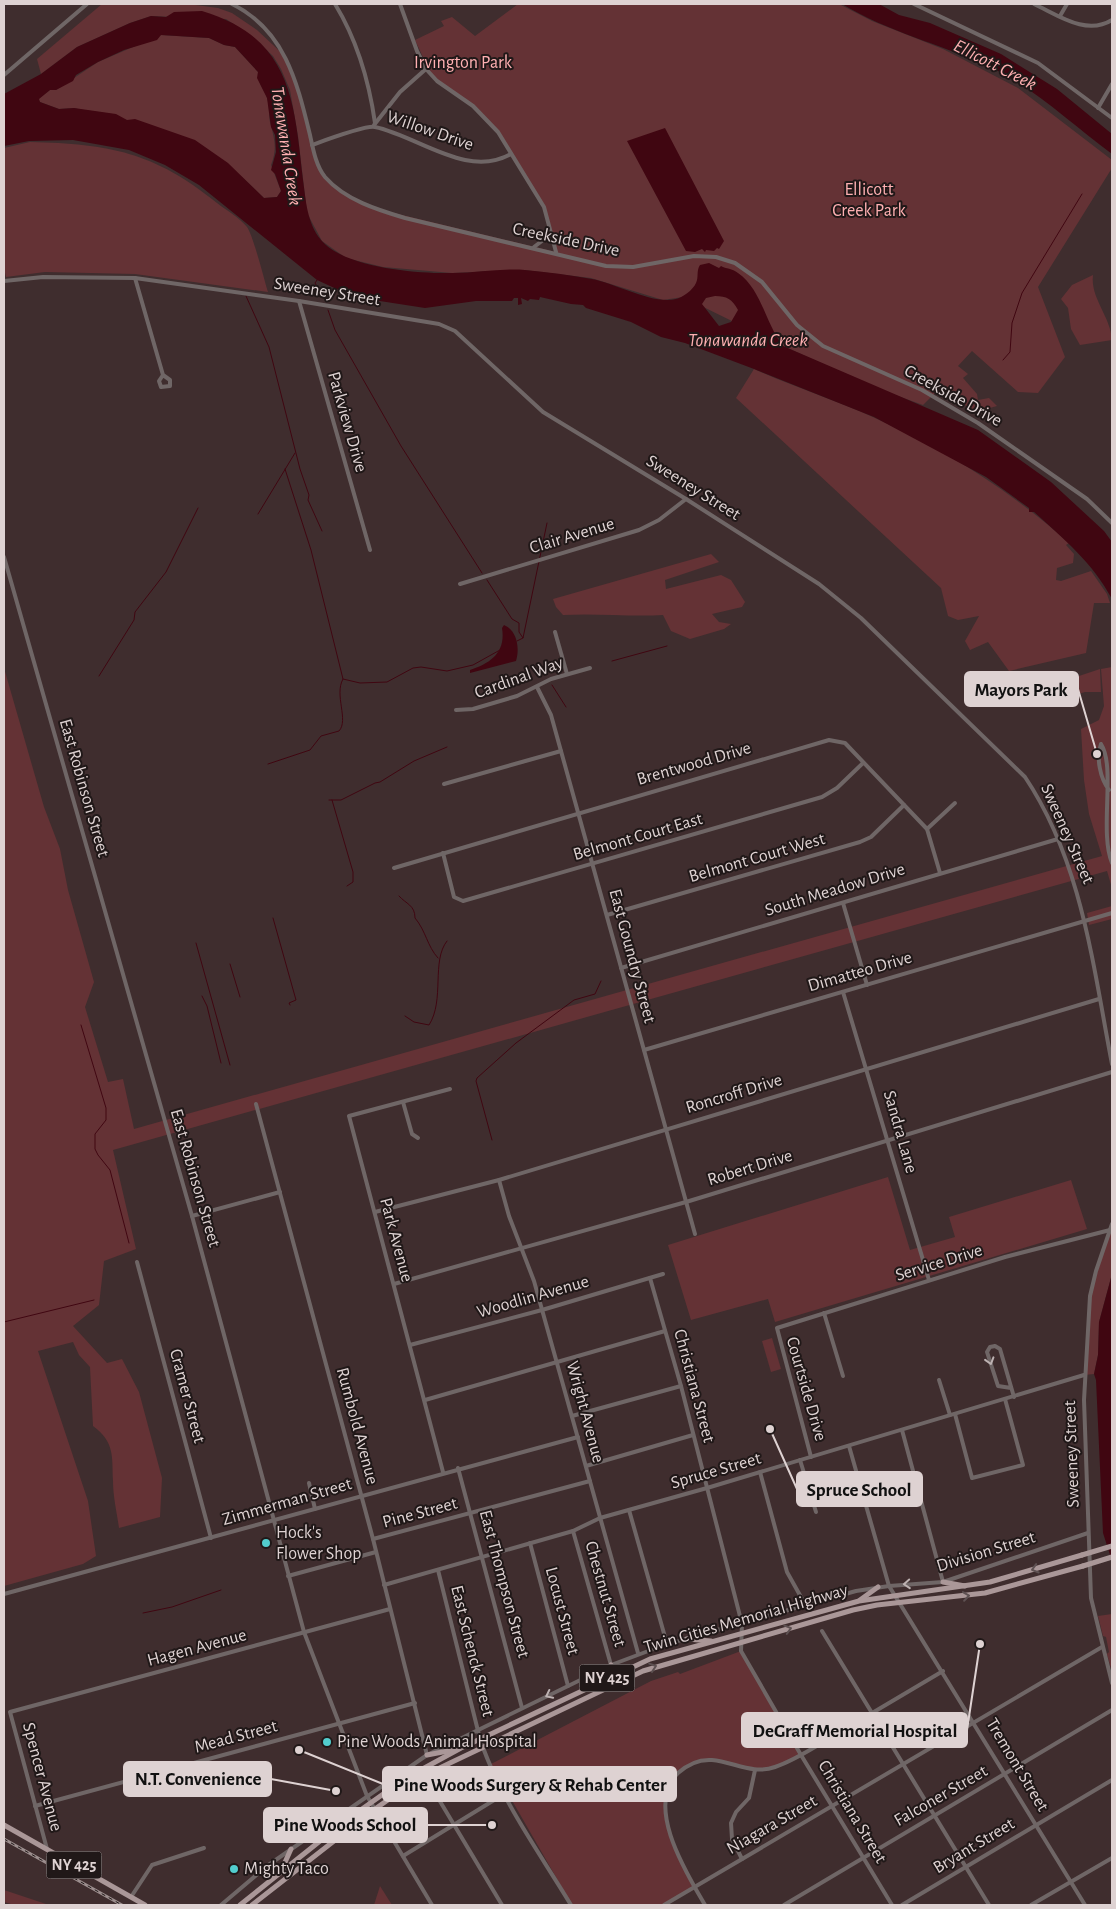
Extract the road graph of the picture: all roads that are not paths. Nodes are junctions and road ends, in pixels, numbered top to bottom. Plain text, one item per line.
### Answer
1 (87, 4) edge
2 (232, 4) edge
3 (335, 4) edge
4 (400, 4) edge
5 (914, 4) edge
6 (930, 4) edge
7 (1034, 4) edge
8 (1067, 4) edge
9 (927, 10) junction
10 (1060, 16) junction
11 (1112, 20) edge
12 (427, 68) junction
13 (4, 75) edge
14 (1112, 84) edge
15 (1098, 108) junction
16 (1112, 118) edge
17 (374, 125) junction
18 (312, 145) junction
19 (511, 154) junction
20 (551, 234) junction
21 (534, 247) junction
22 (556, 252) junction
23 (136, 278) junction
24 (4, 281) edge
25 (299, 301) junction
26 (163, 375) dead end
27 (686, 499) junction
28 (1112, 523) edge
29 (370, 550) dead end
30 (4, 557) edge
31 (460, 584) dead end
32 (555, 632) dead end
33 (590, 668) dead end
34 (567, 674) junction
35 (537, 687) junction
36 (456, 710) dead end
37 (561, 751) junction
38 (863, 763) junction
39 (444, 784) dead end
40 (1109, 790) junction
41 (955, 803) dead end
42 (904, 805) junction
43 (577, 812) junction
44 (927, 829) junction
45 (1058, 840) junction
46 (443, 853) junction
47 (1112, 863) edge
48 (593, 864) junction
49 (394, 868) dead end
50 (940, 873) junction
51 (843, 903) junction
52 (1112, 913) edge
53 (607, 915) junction
54 (1084, 921) junction
55 (621, 968) junction
56 (867, 984) junction
57 (843, 992) junction
58 (1099, 999) junction
59 (644, 1050) junction
60 (1112, 1064) edge
61 (867, 1068) junction
62 (1112, 1072) edge
63 (450, 1089) dead end
64 (403, 1102) junction
65 (256, 1104) dead end
66 (666, 1128) junction
67 (418, 1138) dead end
68 (888, 1139) junction
69 (499, 1180) junction
70 (280, 1192) junction
71 (686, 1202) junction
72 (375, 1212) junction
73 (192, 1216) junction
74 (1112, 1224) edge
75 (1110, 1230) junction
76 (695, 1234) dead end
77 (522, 1248) junction
78 (137, 1262) dead end
79 (663, 1274) dead end
80 (650, 1278) junction
81 (929, 1280) junction
82 (394, 1284) junction
83 (542, 1310) junction
84 (824, 1313) junction
85 (777, 1328) joint
86 (666, 1331) junction
87 (410, 1345) junction
88 (558, 1363) junction
89 (843, 1376) dead end
90 (1084, 1376) junction
91 (939, 1380) dead end
92 (681, 1386) junction
93 (1011, 1388) junction
94 (1014, 1397) junction
95 (1005, 1399) junction
96 (425, 1400) junction
97 (952, 1415) junction
98 (572, 1416) junction
99 (902, 1430) junction
100 (693, 1435) junction
101 (578, 1436) junction
102 (850, 1446) junction
103 (811, 1457) junction
104 (800, 1460) junction
105 (586, 1466) junction
106 (458, 1468) junction
107 (443, 1472) junction
108 (760, 1472) junction
109 (590, 1481) junction
110 (309, 1483) dead end
111 (707, 1488) junction
112 (362, 1496) junction
113 (315, 1509) junction
114 (629, 1510) junction
115 (816, 1512) dead end
116 (471, 1513) junction
117 (600, 1518) junction
118 (274, 1520) junction
119 (573, 1531) junction
120 (1088, 1533) junction
121 (211, 1538) junction
122 (374, 1539) junction
123 (530, 1542) junction
124 (1112, 1546) edge
125 (376, 1552) junction
126 (482, 1557) junction
127 (1112, 1557) edge
128 (438, 1570) junction
129 (288, 1576) junction
130 (943, 1582) junction
131 (384, 1585) junction
132 (890, 1586) junction
133 (970, 1586) junction
134 (878, 1587) junction
135 (4, 1594) edge
136 (895, 1595) junction
137 (858, 1601) junction
138 (900, 1602) junction
139 (806, 1606) junction
140 (390, 1609) junction
141 (742, 1624) junction
142 (822, 1631) dead end
143 (304, 1632) junction
144 (742, 1634) junction
145 (687, 1639) junction
146 (714, 1641) junction
147 (741, 1642) junction
148 (667, 1644) junction
149 (1102, 1647) junction
150 (638, 1653) junction
151 (610, 1665) junction
152 (943, 1671) junction
153 (598, 1682) junction
154 (1112, 1683) edge
155 (568, 1686) junction
156 (415, 1702) junction
157 (522, 1708) junction
158 (1112, 1710) edge
159 (10, 1712) joint
160 (872, 1713) junction
161 (974, 1722) junction
162 (339, 1723) junction
163 (477, 1729) junction
164 (480, 1740) junction
165 (482, 1747) junction
166 (461, 1748) junction
167 (428, 1755) junction
168 (801, 1755) junction
169 (902, 1764) junction
170 (755, 1770) junction
171 (1006, 1774) junction
172 (1112, 1780) edge
173 (434, 1782) dead end
174 (504, 1794) junction
175 (367, 1796) junction
176 (370, 1802) junction
177 (35, 1806) junction
178 (832, 1806) junction
179 (375, 1809) junction
180 (358, 1811) junction
181 (934, 1815) junction
182 (329, 1823) junction
183 (4, 1825) edge
184 (454, 1825) junction
185 (1037, 1825) junction
186 (204, 1848) dead end
187 (291, 1849) junction
188 (47, 1850) junction
189 (403, 1856) junction
190 (864, 1858) junction
191 (1112, 1858) edge
192 (742, 1859) junction
193 (966, 1867) junction
194 (281, 1872) junction
195 (1071, 1882) junction
196 (694, 1886) junction
197 (131, 1897) junction
198 (145, 1905) edge
199 (221, 1905) edge
200 (240, 1905) edge
201 (252, 1905) edge
202 (432, 1905) edge
203 (502, 1905) edge
204 (571, 1905) edge
205 (664, 1905) edge
206 (705, 1905) edge
207 (784, 1905) edge
208 (892, 1905) edge
209 (902, 1905) edge
210 (989, 1905) edge
211 (1031, 1905) edge
212 (1086, 1905) edge

1 - 13 street
2 - 18 street, Creekside Drive
3 - 17 street
4 - 12 street
5 - 9 street
6 - 9 street
7 - 10 street
8 - 10 street
9 - 15 street
10 - 11 street
12 - 17 street
12 - 19 street
14 - 15 street
15 - 16 street
17 - 18 street, Willow Drive
17 - 19 street, Willow Drive
18 - 21 street, Creekside Drive
19 - 20 street
20 - 21 street
20 - 22 street
21 - 22 street, Creekside Drive
22 - 28 street, Creekside Drive
23 - 24 street, Sweeney Street
23 - 25 street, Sweeney Street
23 - 26 street
25 - 27 street, Sweeney Street
25 - 29 street, Parkview Drive
27 - 31 street, Clair Avenue
27 - 45 street, Sweeney Street
30 - 73 street, East Robinson Street
32 - 34 street
33 - 34 street, Cardinal Way
34 - 35 street, Cardinal Way
35 - 36 street, Cardinal Way
35 - 37 street, East Goundry Street
37 - 39 street
37 - 43 street, East Goundry Street
38 - 42 street, Brentwood Drive
38 - 43 street, Brentwood Drive
38 - 48 street, Belmont Court East
40 - 40 street
40 - 47 street
41 - 44 street
42 - 44 street, Brentwood Drive
42 - 53 street, Belmont Court West
43 - 46 street, Brentwood Drive
43 - 48 street, East Goundry Street
44 - 50 street, Brentwood Drive
45 - 50 street, South Meadow Drive
45 - 54 street, Sweeney Street
46 - 48 street, Belmont Court East
46 - 49 street, Brentwood Drive
48 - 53 street, East Goundry Street
50 - 51 street, South Meadow Drive
51 - 55 street, South Meadow Drive
51 - 56 street
52 - 54 street, Dimatteo Drive
53 - 55 street, East Goundry Street
54 - 56 street, Dimatteo Drive
54 - 58 street, Sweeney Street
55 - 59 street, East Goundry Street
56 - 57 street, Dimatteo Drive
57 - 59 street, Dimatteo Drive
57 - 61 street, Sandra Lane
58 - 60 street, Sweeney Street
58 - 61 street, Roncroff Drive
59 - 66 street, East Goundry Street
61 - 66 street, Roncroff Drive
61 - 68 street, Sandra Lane
62 - 68 street, Robert Drive
63 - 64 street, Park Avenue
64 - 67 street
64 - 72 street, Park Avenue
65 - 70 street, Rumbold Avenue
66 - 69 street, Roncroff Drive
66 - 71 street, East Goundry Street
68 - 71 street, Robert Drive
68 - 81 street, Sandra Lane
69 - 72 street, Roncroff Drive
69 - 77 street, Wright Avenue
70 - 73 street
70 - 112 street, Rumbold Avenue
71 - 76 street, East Goundry Street
71 - 77 street, Robert Drive
72 - 82 street, Park Avenue
73 - 118 street, East Robinson Street
74 - 75 street, Sweeney Street
75 - 81 street, Service Drive
75 - 90 street, Sweeney Street
77 - 82 street, Robert Drive
77 - 83 street, Wright Avenue
78 - 121 street, Cramer Street
79 - 80 street, Woodlin Avenue
80 - 83 street, Woodlin Avenue
80 - 86 street, Christiana Street
81 - 84 street, Service Drive
82 - 87 street, Park Avenue
83 - 87 street, Woodlin Avenue
83 - 88 street, Wright Avenue
84 - 85 street, Service Drive
84 - 89 street
85 - 103 street, Courtside Drive
86 - 88 street
86 - 92 street, Christiana Street
87 - 96 street, Park Avenue
88 - 96 street
88 - 98 street, Wright Avenue
90 - 94 street, Spruce Street
90 - 120 street, Sweeney Street
91 - 97 street
92 - 98 street
92 - 100 street, Christiana Street
93 -> 93 street
93 - 94 street
94 - 95 street, Spruce Street
95 - 97 street, Spruce Street
95 - 97 street
96 - 107 street, Park Avenue
97 - 99 street, Spruce Street
98 - 101 street, Wright Avenue
99 - 102 street, Spruce Street
99 - 130 street
100 - 105 street
100 - 111 street, Christiana Street
101 - 105 street, Wright Avenue
101 - 106 street, Zimmerman Street
102 - 103 street, Spruce Street
102 - 132 street, Tremont Street
103 - 104 street, Spruce Street
104 - 108 street, Spruce Street
104 - 115 street
105 - 109 street, Wright Avenue
106 - 107 street, Zimmerman Street
106 - 116 street, East Thompson Street
107 - 112 street, Zimmerman Street
108 - 111 street, Spruce Street
108 - 139 street
109 - 116 street, Pine Street
109 - 117 street, Wright Avenue
110 - 113 street
111 - 114 street, Spruce Street
111 - 141 street, Christiana Street
112 - 113 street, Zimmerman Street
112 - 122 street, Rumbold Avenue
113 - 118 street, Zimmerman Street
114 - 117 street, Spruce Street
114 - 148 street
116 - 122 street, Pine Street
116 - 126 street, East Thompson Street
117 - 119 street, Spruce Street
117 - 150 street, Wright Avenue
118 - 121 street, Zimmerman Street
118 - 129 street, East Robinson Street
119 - 123 street, Spruce Street
119 - 151 street, Chestnut Street
120 - 130 street, Division Street
120 - 149 street, Sweeney Street
121 - 135 street, Zimmerman Street
122 - 125 street, Rumbold Avenue
123 - 126 street, Spruce Street
123 - 155 street, Locust Street
124 -> 133 main road, Twin Cities Memorial Highway / NY 425, bridge
125 - 129 street
125 - 131 street, Rumbold Avenue
126 - 128 street, Spruce Street
126 - 157 street, East Thompson Street
138 -> 127 main road, Twin Cities Memorial Highway / NY 425, bridge
128 - 131 street, Spruce Street
128 - 163 street, East Schenck Street
129 - 143 street, East Robinson Street
130 -> 132 street, Division Street
130 - 133 main road
131 - 140 street, Rumbold Avenue
132 - 134 street, Division Street
132 - 136 street, Tremont Street
133 - 136 main road, Twin Cities Memorial Highway / NY 425
134 - 137 main road
134 - 139 street, Division Street
136 - 137 main road, Twin Cities Memorial Highway / NY 425
136 - 138 street, Tremont Street
137 - 144 main road, Twin Cities Memorial Highway / NY 425
147 -> 138 main road, Twin Cities Memorial Highway / NY 425
138 - 152 street, Tremont Street
139 - 141 street, Division Street
140 - 143 street, Hagen Avenue
140 - 156 street, Rumbold Avenue
141 - 144 street, Christiana Street
141 - 145 street, Division Street
142 - 160 street
143 - 159 street, Hagen Avenue
143 - 162 street, East Robinson Street
144 - 146 main road, Twin Cities Memorial Highway / NY 425
144 - 147 street, Christiana Street
145 - 146 main road
145 - 148 street, Division Street
146 - 153 main road, Twin Cities Memorial Highway / NY 425
165 -> 147 main road, Twin Cities Memorial Highway / NY 425
147 - 168 street, Christiana Street
148 - 150 street, Division Street
149 - 154 street, Sweeney Street
149 - 161 street, Niagara Street
150 - 151 street, Division Street
151 - 153 main road
151 - 155 street, Division Street
152 - 160 street
152 - 161 street, Tremont Street
153 - 164 main road, Twin Cities Memorial Highway / NY 425
155 -> 157 street, Division Street
156 - 162 street, Mead Street
156 - 167 street, Rumbold Avenue
157 - 163 street, Division Street
158 - 171 street, Falconer Street
159 - 177 street, Spencer Avenue
160 - 168 street
160 - 169 street
161 - 169 street, Niagara Street
161 - 171 street, Tremont Street
162 - 175 street, East Robinson Street
162 - 177 street, Mead Street
163 - 164 street, East Schenck Street
163 - 167 street, Division Street
164 - 165 street, East Schenck Street
164 - 166 main road, Twin Cities Memorial Highway / NY 425
165 - 174 street, East Schenck Street
165 - 179 main road, Twin Cities Memorial Highway / NY 425
166 - 167 main road
166 - 176 main road, Twin Cities Memorial Highway / NY 425
167 - 175 street, Division Street
168 - 170 street
168 - 178 street, Christiana Street
169 - 178 street, Niagara Street
169 - 181 street
170 - 192 street
170 - 196 street
171 - 181 street, Falconer Street
171 - 185 street, Tremont Street
172 - 185 street, Bryant Street
173 - 184 street
174 - 184 street
174 - 204 street, East Schenck Street
175 - 176 street, East Robinson Street
175 - 182 street, Division Street
176 - 179 street, East Robinson Street
176 - 180 main road, Twin Cities Memorial Highway / NY 425
177 - 188 street, Spencer Avenue
178 - 190 street, Christiana Street
178 - 192 street, Niagara Street
179 - 189 street, East Robinson Street
179 - 201 main road, Twin Cities Memorial Highway / NY 425
180 - 182 main road
180 - 194 main road, Twin Cities Memorial Highway / NY 425
181 - 190 street, Falconer Street
181 - 193 street
182 - 187 street, Division Street
183 - 188 main road, NY 425
184 - 189 street
184 - 203 street
185 - 193 street, Bryant Street
185 - 195 street, Tremont Street
186 - 197 street
187 - 194 main road
187 - 199 street, Division Street
188 - 197 main road, NY 425
189 - 202 street, East Robinson Street
190 - 207 street, Falconer Street
190 - 208 street, Christiana Street
191 - 195 street
192 - 196 street, Niagara Street
193 - 209 street, Bryant Street
193 - 210 street
194 - 200 main road, Twin Cities Memorial Highway / NY 425
195 - 211 street
195 - 212 street, Tremont Street
196 - 205 street, Niagara Street
196 - 206 street
197 - 198 main road, NY 425

